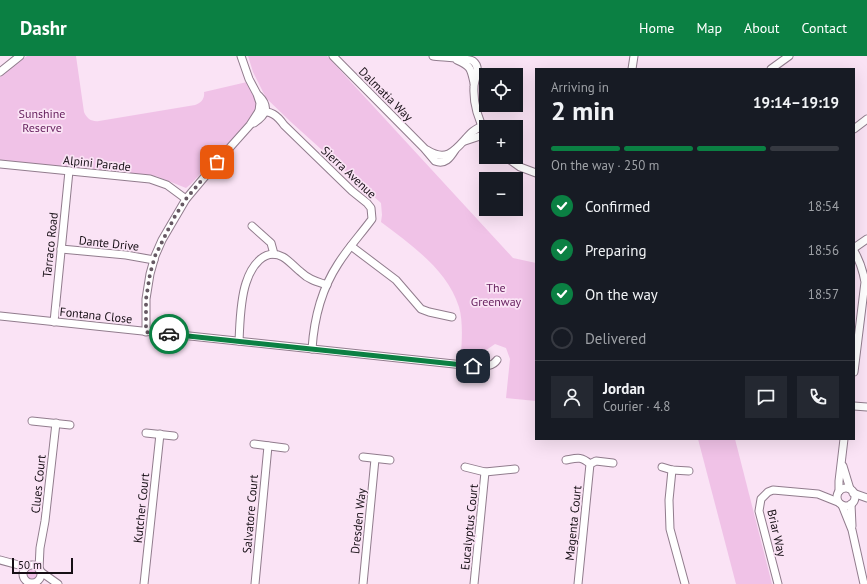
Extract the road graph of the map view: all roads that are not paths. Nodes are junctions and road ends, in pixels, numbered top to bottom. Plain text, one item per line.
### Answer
1 (20, 56) edge
2 (241, 56) edge
3 (333, 56) edge
4 (344, 56) edge
5 (433, 56) edge
6 (634, 56) edge
7 (789, 56) edge
8 (339, 62) junction
9 (632, 68) edge
10 (772, 68) edge
11 (0, 72) edge
12 (263, 112) junction
13 (867, 119) edge
14 (480, 120) edge
15 (479, 128) edge
16 (855, 128) edge
17 (479, 136) edge
18 (465, 140) junction
19 (0, 164) edge
20 (516, 164) edge
21 (69, 171) junction
22 (535, 173) edge
23 (186, 199) junction
24 (252, 226) dead end
25 (867, 239) edge
26 (351, 246) junction
27 (855, 247) edge
28 (61, 249) junction
29 (855, 253) edge
30 (274, 254) junction
31 (154, 260) junction
32 (327, 285) junction
33 (865, 305) edge
34 (0, 316) edge
35 (452, 317) dead end
36 (54, 322) junction
37 (146, 332) junction
38 (238, 341) junction
39 (312, 349) junction
40 (497, 360) dead end
41 (855, 366) edge
42 (855, 406) edge
43 (867, 407) edge
44 (32, 420) dead end
45 (56, 423) junction
46 (70, 425) dead end
47 (146, 433) dead end
48 (160, 434) junction
49 (174, 436) dead end
50 (844, 440) edge
51 (254, 444) dead end
52 (268, 446) junction
53 (285, 448) dead end
54 (363, 458) dead end
55 (375, 459) junction
56 (390, 460) dead end
57 (566, 460) dead end
58 (842, 462) junction
59 (613, 463) dead end
60 (590, 464) junction
61 (662, 467) dead end
62 (465, 468) dead end
63 (515, 469) dead end
64 (672, 470) junction
65 (689, 471) dead end
66 (485, 472) junction
67 (851, 491) junction
68 (839, 492) junction
69 (818, 494) junction
70 (867, 499) edge
71 (840, 503) junction
72 (852, 503) junction
73 (852, 530) junction
74 (40, 548) junction
75 (3, 561) edge
76 (40, 570) junction
77 (26, 574) edge
78 (35, 582) edge
79 (58, 584) edge
80 (144, 584) edge
81 (255, 584) edge
82 (363, 584) edge
83 (474, 584) edge
84 (578, 584) edge
85 (685, 584) edge
86 (778, 584) edge
87 (864, 584) edge

1 - 11 street
2 - 12 street
3 - 8 street, Dalmatia Way
4 - 8 street
5 - 14 street
6 - 9 street
7 - 10 street
8 - 18 street, Dalmatia Way
12 - 23 street
12 - 26 street, Sierra Avenue
13 - 16 street
15 - 18 street, Dalmatia Way
17 - 18 street, Dalmatia Way
19 - 21 street, Alpini Parade
20 - 22 street
21 - 23 street, Alpini Parade
21 - 28 street, Tarraco Road
23 - 31 street
24 - 30 street
25 - 27 street
26 - 32 street, Sierra Avenue
26 - 35 street
28 - 31 street, Dante Drive
28 - 36 street, Tarraco Road
29 - 33 street
30 - 32 street
30 - 38 street
31 - 37 street
32 - 39 street, Sierra Avenue
33 - 41 street
34 - 36 street, Fontana Close
36 - 37 street, Fontana Close
37 - 38 street, Fontana Close
38 - 39 street, Fontana Close
39 - 40 street, Fontana Close
42 - 43 street
44 - 45 street
45 - 46 street
45 - 74 street, Clues Court
47 - 48 street
48 - 49 street
48 - 80 street, Kutcher Court
50 - 58 street
51 - 52 street
52 - 53 street
52 - 81 street, Salvatore Court
54 - 55 street
55 - 56 street
55 - 82 street, Dresden Way
57 - 60 street
58 - 67 street
58 - 68 street
59 - 60 street
60 - 84 street, Magenta Court
61 - 64 street
62 - 66 street, Eucalyptus Court
63 - 66 street, Eucalyptus Court
64 - 65 street
64 - 85 street
66 - 83 street, Eucalyptus Court
67 - 68 street
67 - 70 street
67 - 72 street
68 - 69 street, Briar Way
68 - 71 street
69 - 71 street, Briar Way
69 - 86 street, Briar Way
70 - 72 street
71 - 72 street
71 - 73 street
72 - 73 street
73 - 87 street
74 - 76 street, Clues Court
74 - 77 street, Clues Court
75 - 77 street
76 - 77 street
76 - 78 street, Clues Court
76 - 79 street
77 - 78 street
78 - 79 street

